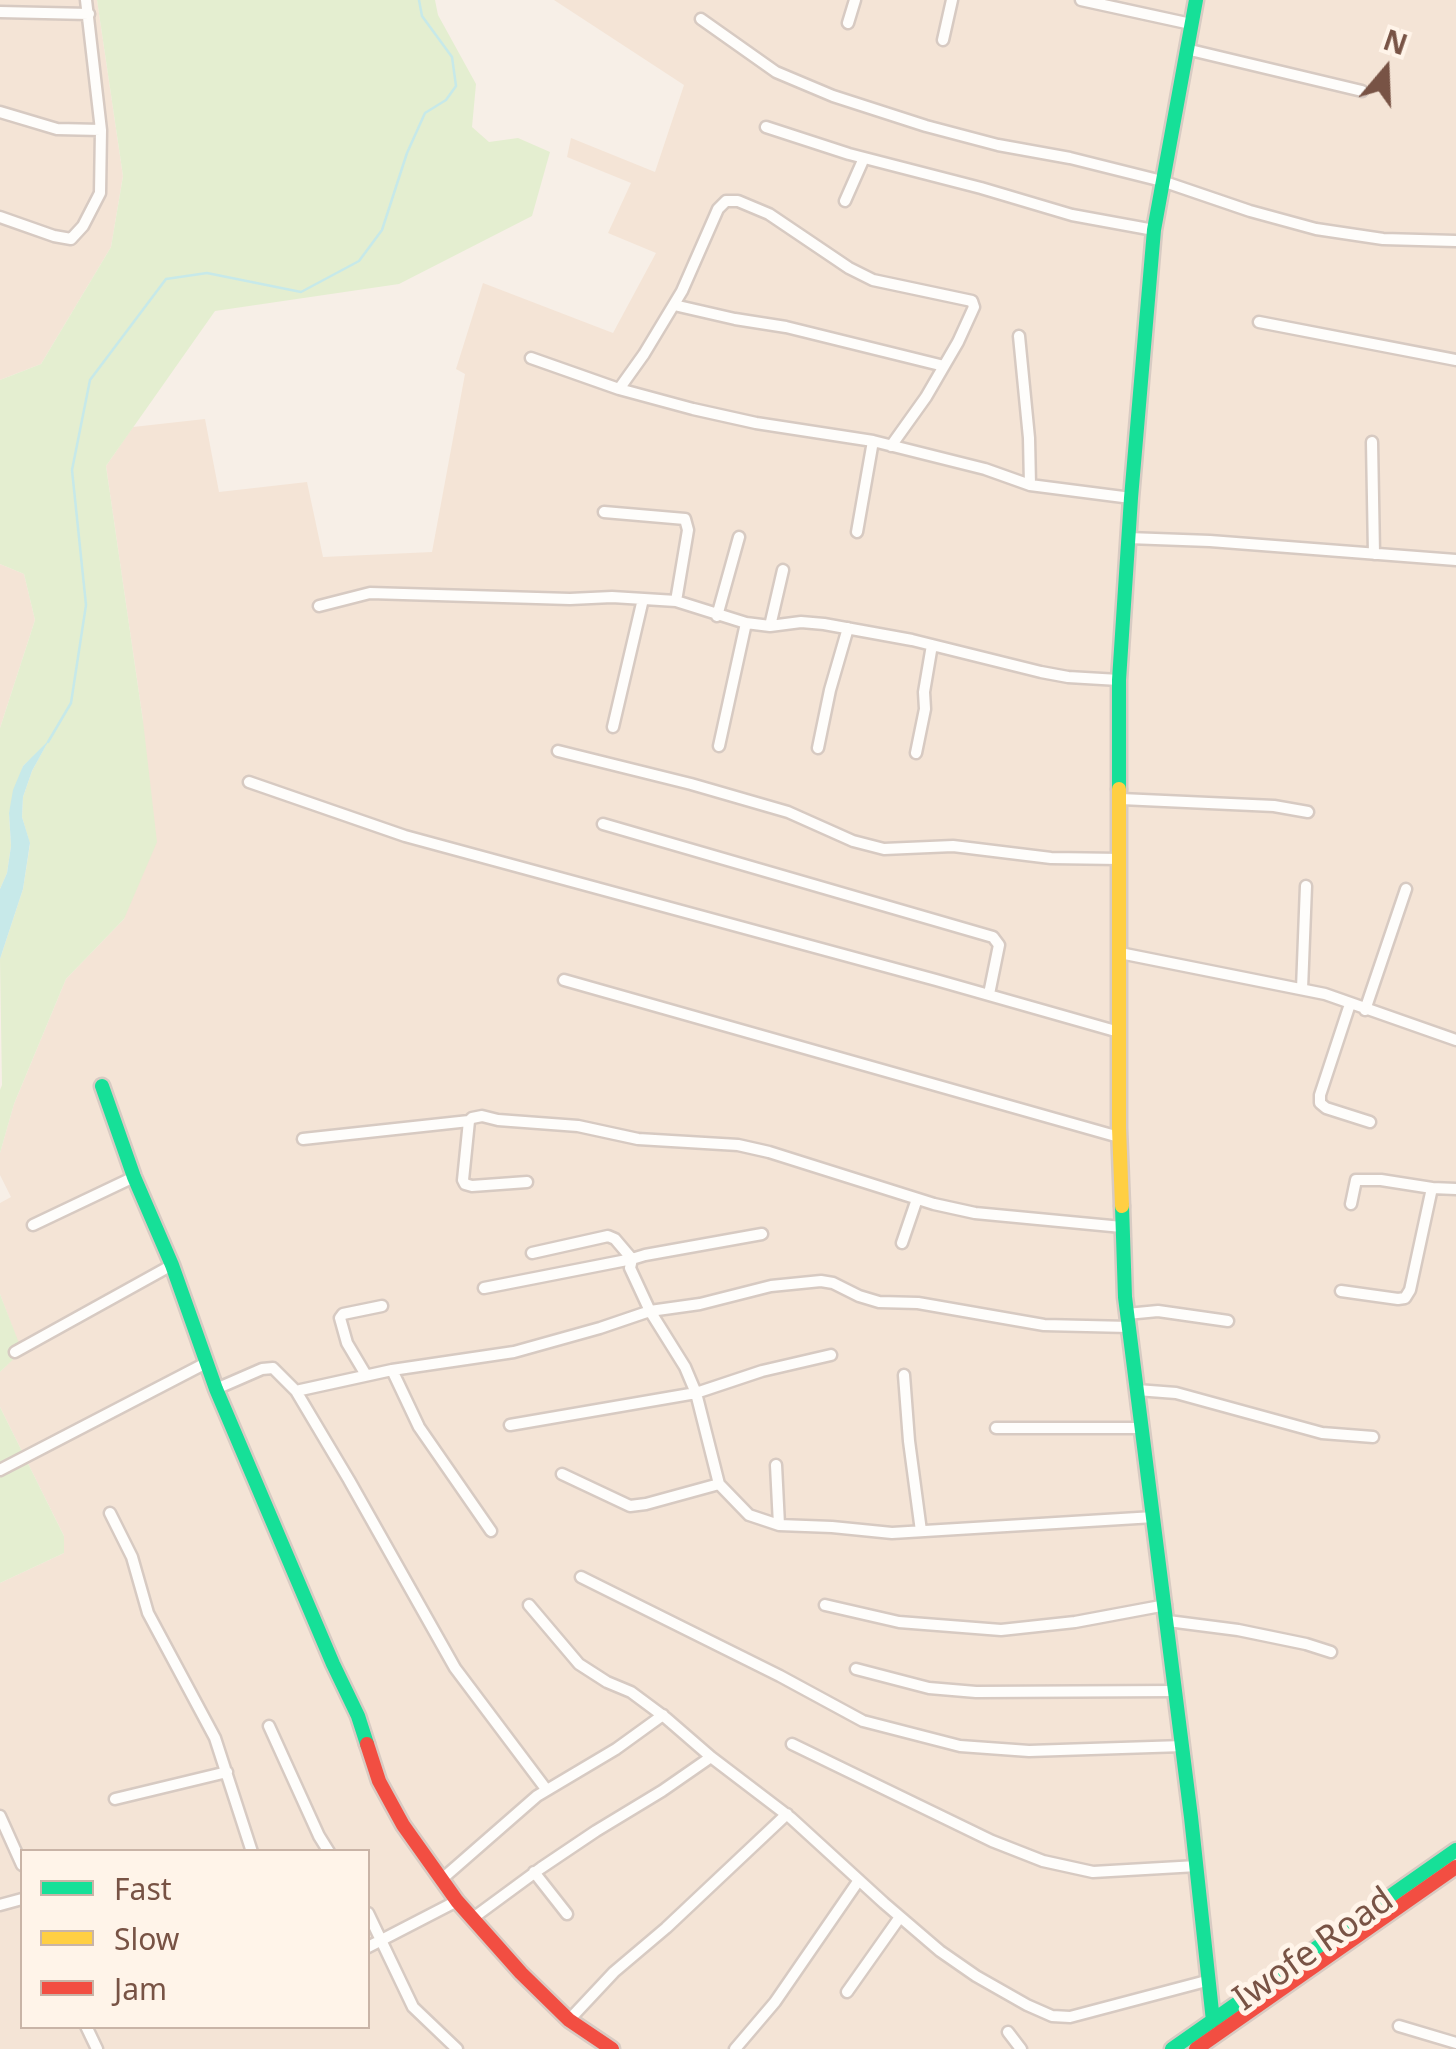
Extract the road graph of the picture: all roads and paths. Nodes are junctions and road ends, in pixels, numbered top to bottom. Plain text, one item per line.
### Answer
1 (86, 0) edge
2 (856, 0) edge
3 (952, 0) edge
4 (1081, 0) edge
5 (1196, 0) edge
6 (0, 12) edge
7 (89, 14) junction
8 (701, 19) dead end
9 (848, 23) dead end
10 (1191, 24) junction
11 (943, 40) dead end
12 (1186, 49) junction
13 (1362, 91) dead end
14 (0, 112) edge
15 (766, 126) dead end
16 (101, 130) junction
17 (864, 158) junction
18 (1162, 181) junction
19 (846, 201) dead end
20 (0, 217) edge
21 (1154, 230) junction
22 (1456, 240) edge
23 (674, 305) junction
24 (1259, 322) dead end
25 (1019, 336) dead end
26 (532, 358) dead end
27 (1456, 360) edge
28 (944, 366) junction
29 (618, 389) junction
30 (873, 442) junction
31 (1372, 442) dead end
32 (890, 446) junction
33 (1030, 486) junction
34 (1131, 498) junction
35 (604, 512) dead end
36 (857, 532) dead end
37 (739, 536) dead end
38 (1128, 538) junction
39 (1374, 554) junction
40 (1456, 560) edge
41 (783, 570) dead end
42 (642, 599) junction
43 (676, 602) junction
44 (319, 606) dead end
45 (718, 616) junction
46 (746, 623) junction
47 (770, 626) junction
48 (848, 628) junction
49 (932, 645) junction
50 (1119, 680) junction
51 (613, 727) dead end
52 (719, 746) dead end
53 (818, 748) dead end
54 (558, 751) dead end
55 (916, 752) dead end
56 (249, 782) dead end
57 (1120, 799) junction
58 (1308, 812) dead end
59 (603, 824) dead end
60 (1120, 859) junction
61 (1306, 886) dead end
62 (1406, 889) dead end
63 (1120, 953) junction
64 (564, 980) dead end
65 (1302, 989) junction
66 (989, 994) junction
67 (1350, 1004) junction
68 (1366, 1010) junction
69 (1120, 1032) junction
70 (1456, 1040) edge
71 (102, 1086) dead end
72 (469, 1121) junction
73 (1370, 1122) dead end
74 (1120, 1136) junction
75 (303, 1139) dead end
76 (134, 1176) junction
77 (527, 1182) dead end
78 (1432, 1188) junction
79 (1456, 1189) edge
80 (917, 1199) junction
81 (1350, 1204) dead end
82 (33, 1225) dead end
83 (1122, 1226) junction
84 (762, 1234) dead end
85 (902, 1243) dead end
86 (532, 1253) dead end
87 (632, 1260) junction
88 (172, 1265) junction
89 (484, 1288) dead end
90 (1341, 1291) dead end
91 (382, 1306) dead end
92 (650, 1311) junction
93 (1128, 1321) junction
94 (1228, 1321) dead end
95 (14, 1352) dead end
96 (832, 1355) dead end
97 (206, 1363) junction
98 (392, 1370) junction
99 (904, 1375) dead end
100 (366, 1376) junction
101 (216, 1389) junction
102 (1137, 1390) junction
103 (296, 1391) junction
104 (696, 1394) junction
105 (510, 1424) dead end
106 (996, 1428) dead end
107 (1142, 1428) junction
108 (1373, 1438) dead end
109 (776, 1465) dead end
110 (0, 1470) edge
111 (562, 1474) dead end
112 (719, 1484) junction
113 (110, 1513) dead end
114 (1154, 1517) junction
115 (779, 1526) junction
116 (490, 1531) dead end
117 (921, 1531) junction
118 (582, 1577) dead end
119 (825, 1605) dead end
120 (529, 1606) dead end
121 (1167, 1613) junction
122 (1330, 1652) dead end
123 (856, 1669) dead end
124 (1176, 1691) junction
125 (662, 1715) junction
126 (269, 1726) dead end
127 (792, 1744) dead end
128 (1183, 1746) junction
129 (711, 1757) junction
130 (227, 1772) junction
131 (546, 1789) junction
132 (116, 1798) dead end
133 (787, 1814) junction
134 (0, 1816) edge
135 (251, 1849) edge
136 (327, 1849) edge
137 (1456, 1850) edge
138 (20, 1861) edge
139 (1197, 1866) junction
140 (1456, 1867) edge
141 (534, 1872) junction
142 (442, 1879) junction
143 (859, 1880) junction
144 (457, 1901) junction
145 (566, 1914) dead end
146 (370, 1917) edge
147 (900, 1917) junction
148 (473, 1918) junction
149 (382, 1942) junction
150 (370, 1946) edge
151 (1210, 1980) junction
152 (847, 1992) dead end
153 (569, 2020) junction
154 (1213, 2021) junction
155 (1399, 2026) dead end
156 (87, 2029) edge
157 (1008, 2032) dead end
158 (1456, 2043) edge
159 (1212, 2044) edge
160 (97, 2049) edge
161 (457, 2049) edge
162 (612, 2049) edge
163 (735, 2049) edge
164 (1021, 2049) edge
165 (1172, 2049) edge
166 (1196, 2049) edge

1 - 7 street
2 - 9 street
3 - 11 street
4 - 10 street
5 - 10 street
6 - 7 street
7 - 16 street
8 - 18 street
10 - 12 street
12 - 13 street
12 - 18 street
14 - 16 street
15 - 17 street
16 - 20 street
17 - 19 street
17 - 21 street
18 - 21 street
18 - 22 street
21 - 34 street
23 - 28 street
23 - 28 street
23 - 29 street
24 - 27 street
25 - 33 street
26 - 29 street
28 - 32 street
29 - 30 street
30 - 32 street
30 - 36 street
31 - 39 street
32 - 33 street
33 - 34 street
34 - 38 street
35 - 43 street
37 - 45 street
38 - 39 street
38 - 50 street
39 - 40 street
41 - 47 street
42 - 43 street
42 - 44 street
42 - 51 street
43 - 45 street
45 - 46 street
46 - 47 street
46 - 52 street
47 - 48 street
48 - 49 street
48 - 53 street
49 - 50 street
49 - 55 street
50 - 57 street
54 - 60 street
56 - 66 street
57 - 58 street
57 - 60 street
59 - 66 street
60 - 63 street
61 - 65 street
62 - 68 street
63 - 65 street
63 - 69 street
64 - 74 street
65 - 67 street
66 - 69 street
67 - 68 street
67 - 73 street
68 - 70 street
69 - 74 street
71 - 76 street
72 - 75 street
72 - 77 street
72 - 80 street
74 - 83 street
76 - 82 street
76 - 88 street
78 - 79 street
78 - 81 street
78 - 90 street
80 - 83 street
80 - 85 street
83 - 93 street
84 - 87 street
86 - 87 street
87 - 89 street
87 - 92 street
88 - 95 street
88 - 97 street
91 - 100 street
92 - 93 street
92 - 98 street
92 - 104 street
93 - 94 street
93 - 102 street
96 - 104 street
97 - 101 street
97 - 110 street
98 - 100 street
98 - 116 street
99 - 117 street
100 - 103 street
101 - 103 street
101 - 142 street
102 - 107 street
102 - 108 street
103 - 131 street
104 - 105 street
104 - 112 street
106 - 107 street
107 - 114 street
109 - 115 street
111 - 112 street
112 - 115 street
113 - 130 street
114 - 117 street
114 - 121 street
115 - 117 street
118 - 128 street
119 - 121 street
120 - 125 street
121 - 122 street
121 - 124 street
123 - 124 street
124 - 128 street
125 - 129 street
125 - 131 street
126 - 136 street
127 - 139 street
128 - 139 street
129 - 133 street
129 - 141 street
130 - 132 street
130 - 135 street
131 - 142 street
133 - 143 street
133 - 153 street
134 - 138 street
137 - 154 street, Iwofe Road
139 - 151 street
140 - 159 street, Iwofe Road
141 - 145 street
141 - 148 street
142 - 144 street
143 - 147 street
143 - 163 street
144 - 148 street
144 - 149 street
146 - 149 street
147 - 151 street
147 - 152 street
148 - 153 street
149 - 150 street
149 - 161 street
151 - 154 street
153 - 162 street
154 - 165 street, Iwofe Road
155 - 158 street
156 - 160 street
157 - 164 street
159 - 166 street, Iwofe Road

